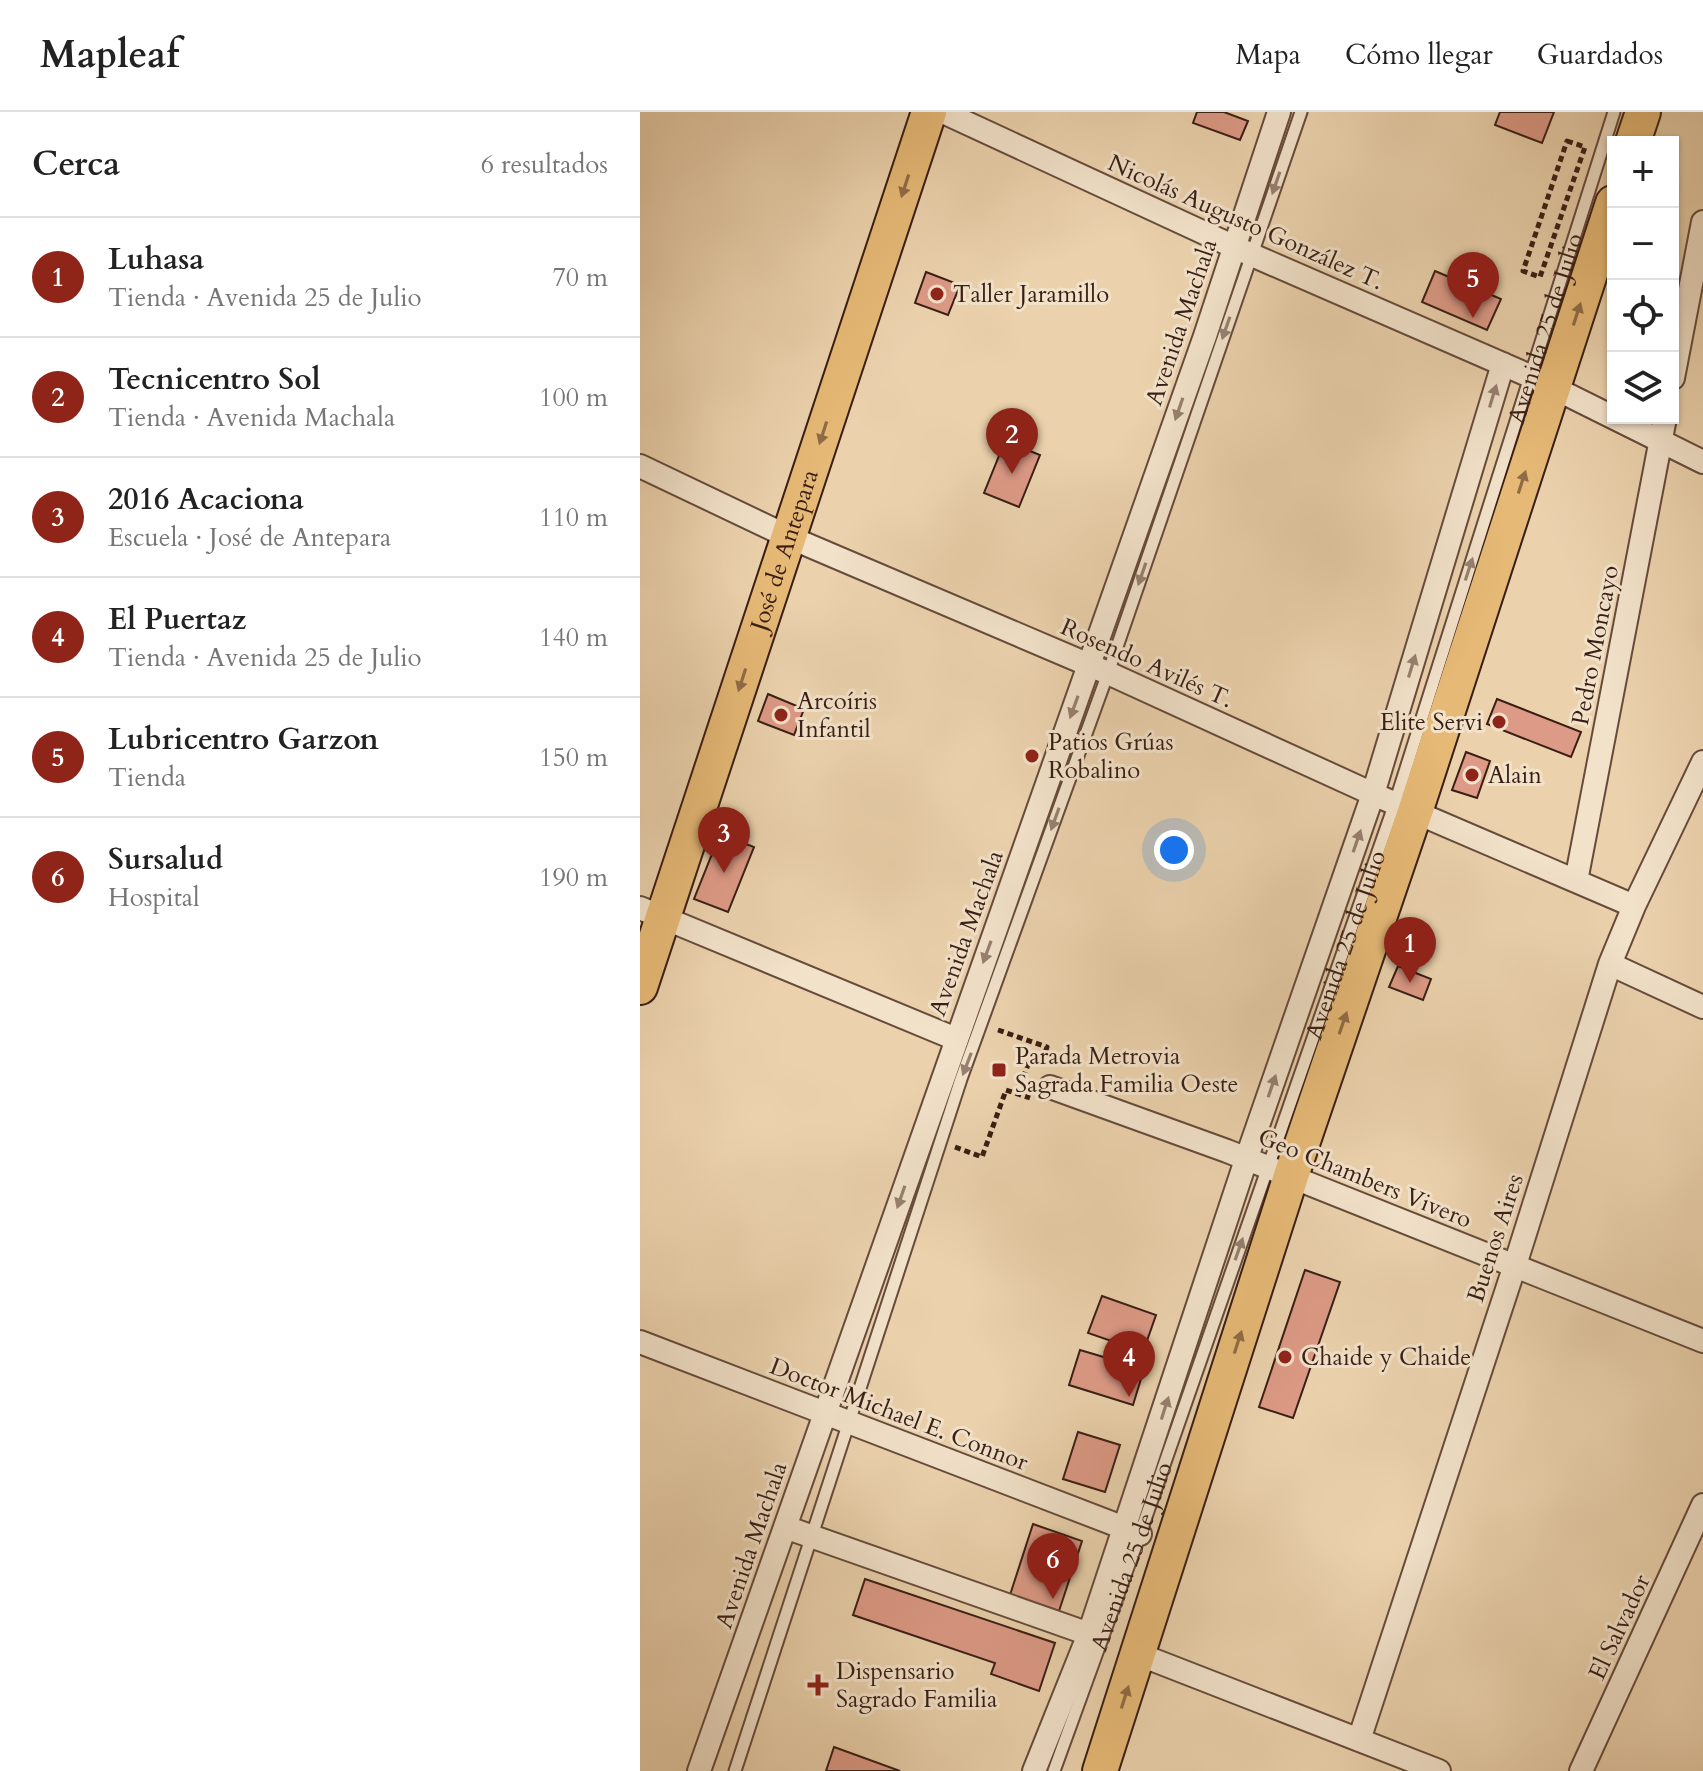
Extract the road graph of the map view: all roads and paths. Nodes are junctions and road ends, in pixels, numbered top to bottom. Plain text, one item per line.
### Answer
1 (929, 112) edge
2 (943, 112) edge
3 (1279, 112) edge
4 (1301, 112) edge
5 (1614, 112) edge
6 (1643, 112) edge
7 (1635, 136) edge
8 (1567, 141) joint
9 (1611, 208) edge
10 (1703, 222) edge
11 (1243, 251) junction
12 (1696, 296) edge
13 (1679, 357) edge
14 (1503, 364) junction
15 (1541, 382) junction
16 (1664, 424) edge
17 (1660, 442) junction
18 (1703, 462) edge
19 (640, 466) edge
20 (789, 537) junction
21 (1099, 669) junction
22 (1703, 762) edge
23 (1373, 794) junction
24 (1695, 800) edge
25 (1405, 808) junction
26 (1576, 881) junction
27 (1634, 906) junction
28 (652, 913) edge
29 (1610, 964) junction
30 (640, 987) edge
31 (1703, 1007) edge
32 (981, 1025) junction
33 (956, 1039) junction
34 (1042, 1061) dead end
35 (1041, 1088) joint
36 (941, 1142) junction
37 (1268, 1168) junction
38 (1515, 1265) junction
39 (1703, 1341) edge
40 (640, 1342) edge
41 (825, 1415) junction
42 (850, 1424) junction
43 (1703, 1505) edge
44 (785, 1527) junction
45 (1133, 1531) junction
46 (813, 1536) junction
47 (1089, 1634) junction
48 (1138, 1654) junction
49 (1359, 1740) junction
50 (699, 1771) edge
51 (735, 1771) edge
52 (1034, 1771) edge
53 (1054, 1771) edge
54 (1100, 1771) edge
55 (1439, 1771) edge
56 (1581, 1771) edge

1 -> 20 main road, José de Antepara
2 - 11 street, Nicolás Augusto González T.
3 - 11 street, Avenida Machala
4 -> 11 lane, Avenida Machala
5 - 15 lane, Avenida 25 de Julio
6 - 7 main road
8 - 8 path
15 -> 9 main road, Avenida 25 de Julio
10 - 12 street
11 - 14 street, Nicolás Augusto González T.
11 -> 21 street, Avenida Machala
12 - 13 street
14 - 15 street, Nicolás Augusto González T.
23 -> 14 street, Avenida 25 de Julio
15 - 17 street, Nicolás Augusto González T.
25 -> 15 main road, Avenida 25 de Julio
16 - 17 street, Pedro Moncayo
17 - 18 street, Nicolás Augusto González T.
17 - 26 street, Pedro Moncayo
19 - 20 street, Rosendo Avilés T.
20 - 21 street, Rosendo Avilés T.
20 -> 28 main road, José de Antepara
21 - 23 street, Rosendo Avilés T.
21 -> 32 lane, Avenida Machala
21 -> 33 street, Avenida Machala
22 - 24 street, Buenos Aires
23 - 25 street, Rosendo Avilés T.
37 -> 23 street, Avenida 25 de Julio
24 - 27 street, Buenos Aires
25 - 26 street, Rosendo Avilés T.
37 -> 25 main road, Avenida 25 de Julio
26 - 27 street, Rosendo Avilés T.
27 - 29 street, Buenos Aires
28 - 30 main road, José de Antepara
28 - 33 street
29 - 31 street
29 - 38 street, Buenos Aires
32 - 34 path
32 -> 36 lane, Avenida Machala
33 -> 41 street, Avenida Machala
35 - 36 path
35 - 37 street, Geo Chambers Vivero
36 - 42 lane, Avenida Machala
37 - 38 street, Geo Chambers Vivero
45 -> 37 street, Avenida 25 de Julio
48 -> 37 main road, Avenida 25 de Julio
38 - 39 street, Geo Chambers Vivero
38 - 49 street, Buenos Aires
40 - 41 street, Doctor Michael E. Connor
41 - 42 street, Doctor Michael E. Connor
41 - 44 street, Avenida Machala
42 - 45 street, Doctor Michael E. Connor
42 - 46 lane, Avenida Machala
43 - 56 street, El Salvador
44 - 46 street
44 - 50 street, Avenida Machala
45 - 47 street, Avenida 25 de Julio
45 - 53 lane, Avenida 25 de Julio
46 - 47 street
46 - 51 lane, Avenida Machala
47 - 52 street, Avenida 25 de Julio
48 - 49 street
54 -> 48 main road, Avenida 25 de Julio
49 - 55 street

